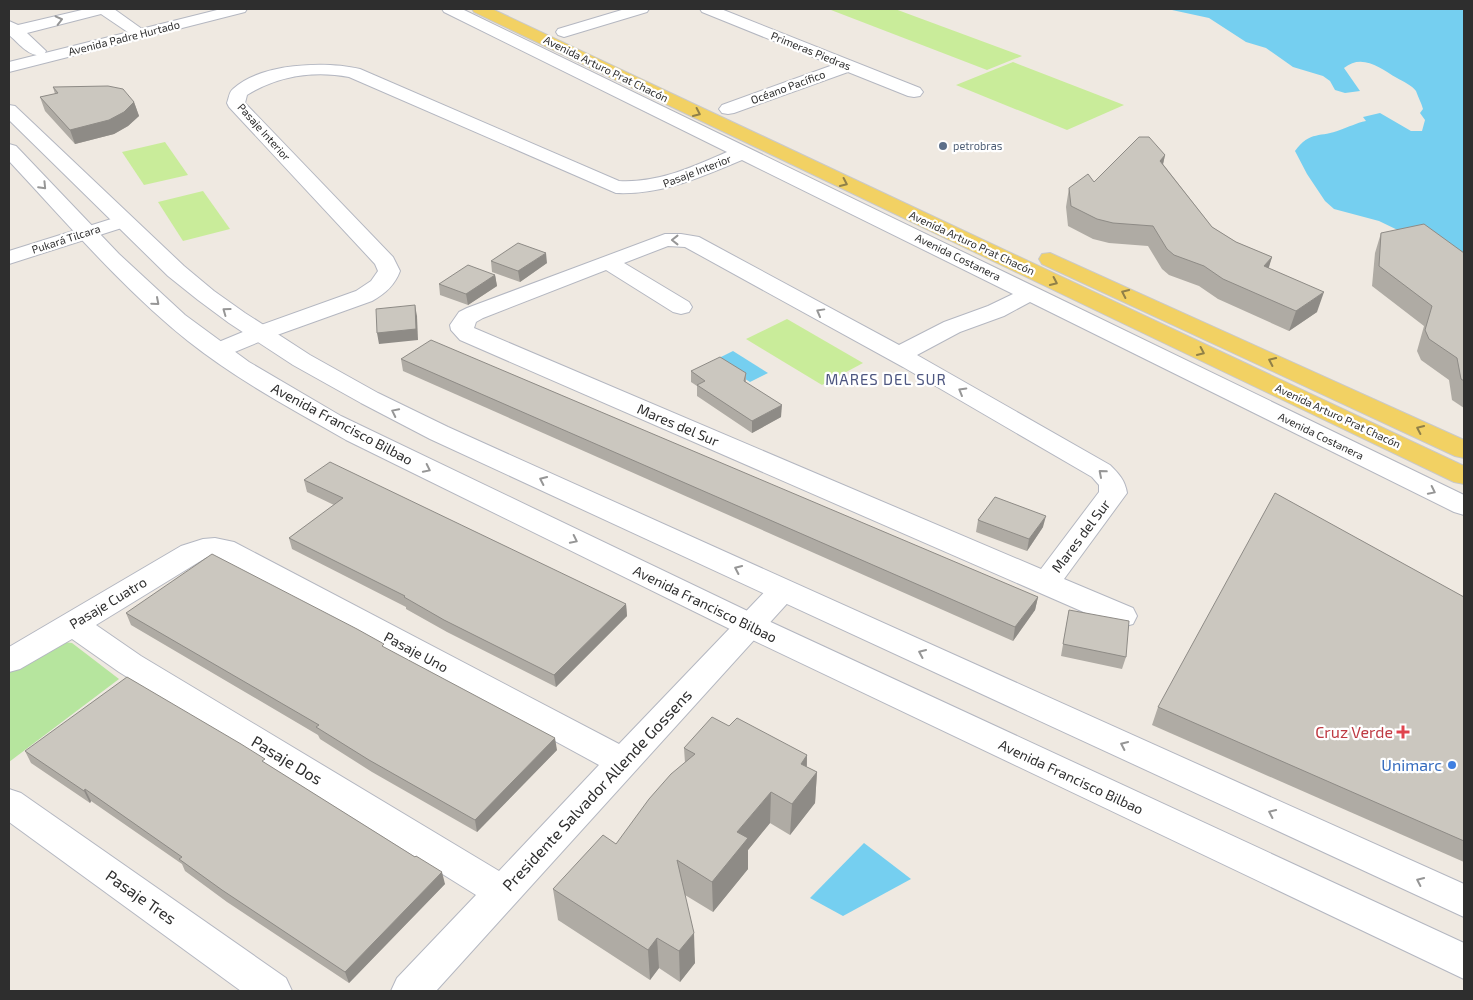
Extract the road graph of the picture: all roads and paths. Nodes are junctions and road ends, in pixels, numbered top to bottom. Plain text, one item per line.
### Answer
1 (104, 9) edge
2 (206, 9) edge
3 (239, 9) edge
4 (450, 9) edge
5 (480, 9) edge
6 (513, 9) edge
7 (641, 9) edge
8 (708, 9) edge
9 (11, 28) edge
10 (136, 30) junction
11 (564, 32) junction
12 (38, 51) junction
13 (9, 58) edge
14 (848, 66) junction
15 (9, 67) edge
16 (914, 92) dead end
17 (728, 109) junction
18 (9, 110) edge
19 (9, 150) edge
20 (745, 152) junction
21 (124, 221) junction
22 (88, 233) junction
23 (9, 258) edge
24 (607, 262) junction
25 (1031, 293) junction
26 (681, 307) dead end
27 (258, 334) junction
28 (217, 351) junction
29 (906, 358) junction
30 (1464, 450) edge
31 (1464, 476) edge
32 (1464, 506) edge
33 (208, 547) joint
34 (1046, 583) junction
35 (783, 590) junction
36 (1122, 616) dead end
37 (73, 625) junction
38 (749, 625) junction
39 (9, 661) edge
40 (623, 762) junction
41 (9, 803) edge
42 (503, 892) junction
43 (1464, 901) edge
44 (1464, 962) edge
45 (272, 991) edge
46 (411, 991) edge

9 -> 1 street
1 - 10 street
2 - 10 street, Avenida Padre Hurtado
3 - 10 street, Avenida Padre Hurtado
4 - 20 street, Avenida Costanera
5 -> 31 main road, Avenida Arturo Prat Chacón
6 - 11 main road, Avenida Arturo Prat Chacón
7 - 11 street
8 - 14 street, Primeras Piedras
9 - 12 street
10 - 12 street, Avenida Padre Hurtado
10 - 15 street, Avenida Padre Hurtado
11 - 17 main road, Avenida Arturo Prat Chacón
12 - 13 street, Avenida Padre Hurtado
14 - 16 street, Primeras Piedras
14 - 17 street, Océano Pacífico
30 -> 17 main road, Avenida Arturo Prat Chacón
18 - 21 street
19 -> 22 street, Avenida Francisco Bilbao
20 - 25 street, Avenida Costanera
20 - 27 street, Pasaje Interior
21 - 22 street, Pukará Tilcara
27 -> 21 street
22 - 23 street, Pukará Tilcara
22 -> 28 street, Avenida Francisco Bilbao
24 - 26 street
29 -> 24 street, Mares del Sur
24 - 34 street, Mares del Sur
25 - 29 street
25 -> 32 street, Avenida Costanera
27 - 28 street, Pasaje Interior
35 -> 27 street
28 -> 38 street, Avenida Francisco Bilbao
34 -> 29 street, Mares del Sur
33 - 37 street, Pasaje Cuatro
33 - 40 street, Pasaje Uno
34 - 36 street, Mares del Sur
35 - 38 street, Presidente Salvador Allende Gossens
43 -> 35 street
37 - 39 street, Pasaje Cuatro
37 - 42 street, Pasaje Dos
38 - 40 street, Presidente Salvador Allende Gossens
38 - 44 street, Avenida Francisco Bilbao
40 - 42 street, Presidente Salvador Allende Gossens
41 - 45 street, Pasaje Tres
42 - 46 street, Presidente Salvador Allende Gossens

